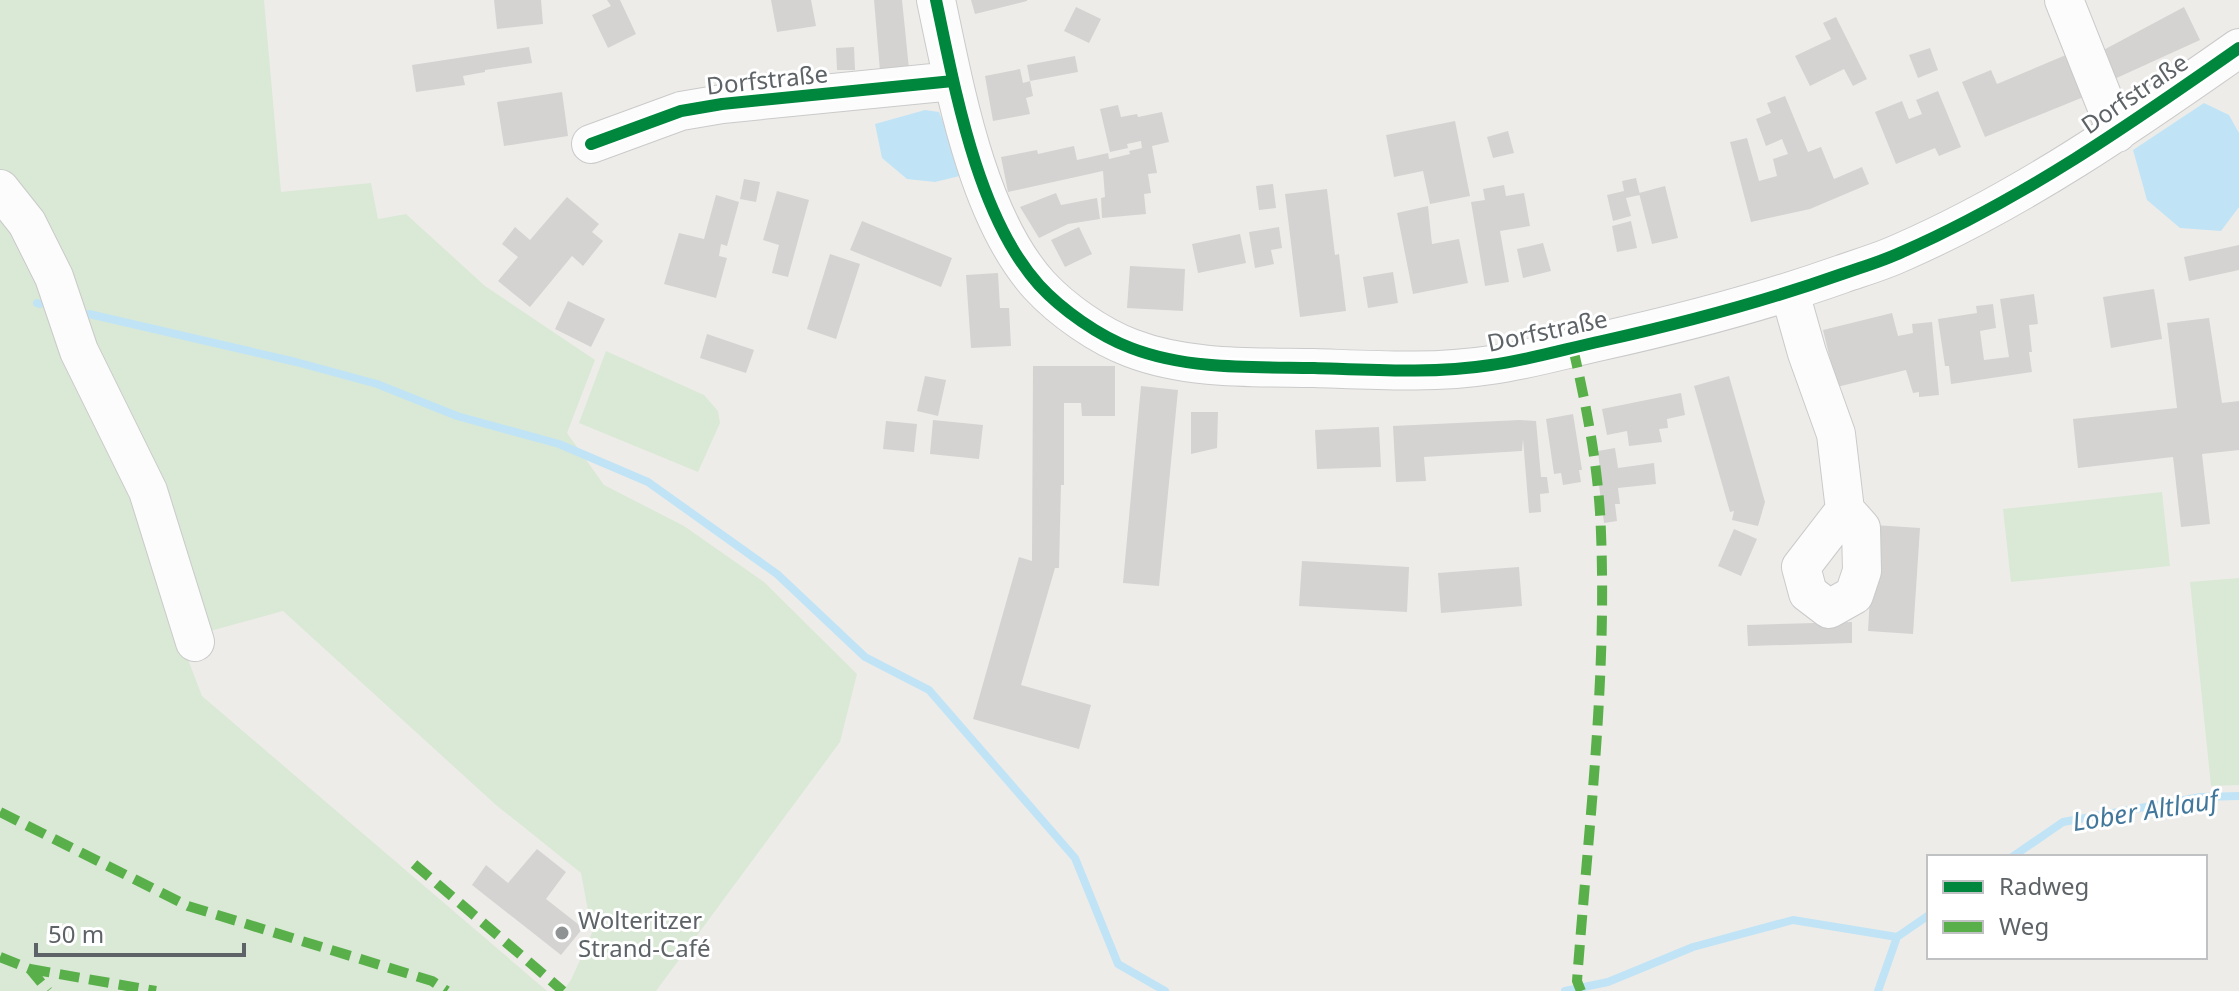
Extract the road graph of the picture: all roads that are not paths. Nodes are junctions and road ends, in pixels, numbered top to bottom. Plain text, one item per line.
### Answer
1 (936, 0) edge
2 (2064, 0) edge
3 (2239, 48) edge
4 (953, 81) junction
5 (2117, 133) junction
6 (591, 144) dead end
7 (0, 189) edge
8 (1790, 293) junction
9 (1845, 510) dead end
10 (195, 642) dead end

1 - 4 street, Dorfstraße
2 - 5 street, Dorfstraße
3 - 5 street, Dorfstraße
4 - 6 street, Dorfstraße
4 - 8 street, Dorfstraße
5 - 8 street, Dorfstraße
7 - 10 street
8 - 9 street

